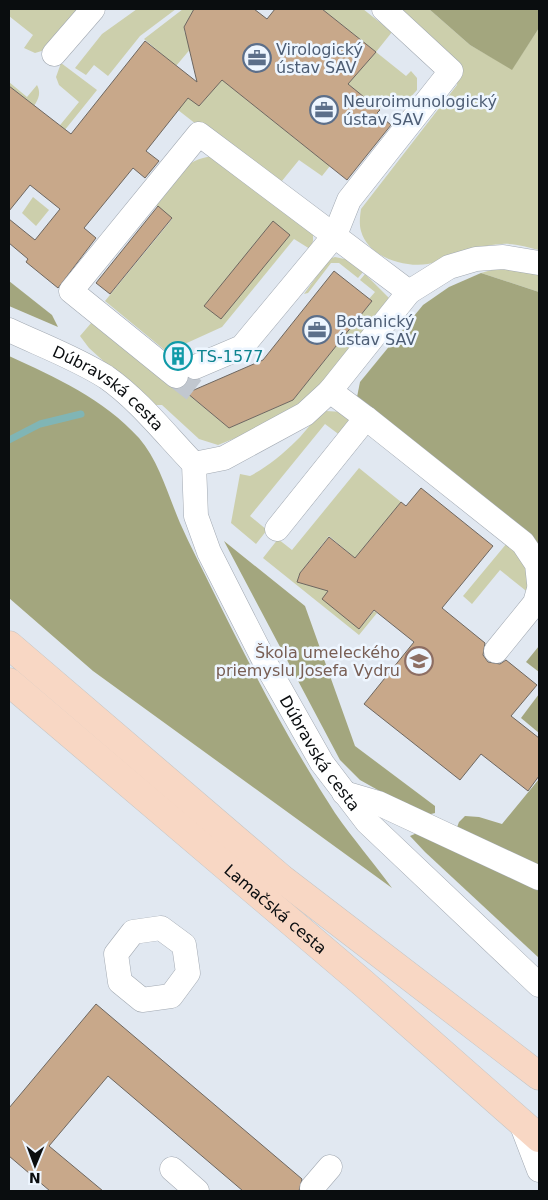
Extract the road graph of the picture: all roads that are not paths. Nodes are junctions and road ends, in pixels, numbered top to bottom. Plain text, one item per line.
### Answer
1 (93, 9) edge
2 (384, 9) edge
3 (54, 54) dead end
4 (335, 235) junction
5 (539, 263) edge
6 (409, 292) junction
7 (9, 330) edge
8 (330, 391) junction
9 (366, 418) junction
10 (194, 464) junction
11 (277, 530) dead end
12 (539, 583) edge
13 (539, 589) edge
14 (9, 645) edge
15 (496, 651) dead end
16 (9, 682) edge
17 (344, 793) junction
18 (539, 878) edge
19 (539, 985) edge
20 (539, 1076) edge
21 (530, 1131) edge
22 (330, 1166) dead end
23 (172, 1169) dead end
24 (539, 1170) edge
25 (312, 1188) dead end
26 (198, 1191) edge

1 - 3 street
2 - 4 street
4 - 4 street
4 - 6 street
5 - 6 street
6 - 8 street
7 - 10 street, Dúbravská cesta
8 - 9 street
8 - 10 street
9 - 11 street
9 - 12 street
10 - 17 street, Dúbravská cesta
13 - 15 street
14 - 20 main road, Lamačská cesta
16 - 21 main road, Lamačská cesta
17 - 18 street
17 - 19 street, Dúbravská cesta
21 - 24 street
22 - 25 street
23 - 26 street

